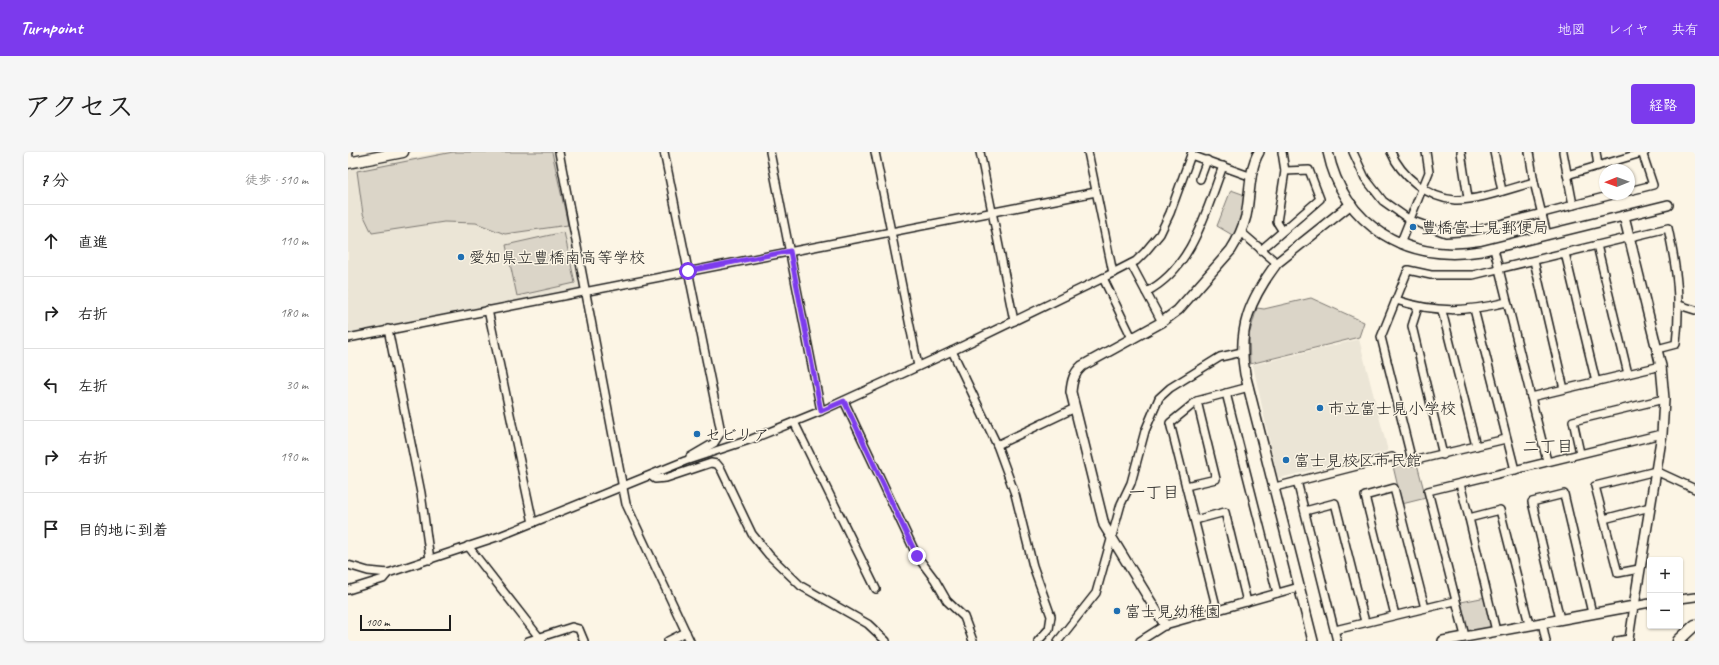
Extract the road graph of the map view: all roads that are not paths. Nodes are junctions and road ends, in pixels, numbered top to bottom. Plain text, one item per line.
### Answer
1 (348, 152) edge
2 (403, 152) edge
3 (559, 152) edge
4 (664, 152) edge
5 (770, 152) edge
6 (875, 152) edge
7 (980, 152) edge
8 (1088, 152) edge
9 (1282, 152) edge
10 (1328, 152) edge
11 (1353, 152) edge
12 (1391, 152) edge
13 (1426, 152) edge
14 (1461, 152) edge
15 (1494, 152) edge
16 (1528, 152) edge
17 (1563, 152) edge
18 (1596, 152) edge
19 (1192, 153) edge
20 (1256, 153) edge
21 (1643, 153) edge
22 (1207, 160) junction
23 (349, 163) edge
24 (1223, 166) junction
25 (1598, 166) junction
26 (1285, 171) junction
27 (1567, 175) junction
28 (1252, 177) junction
29 (1200, 179) dead end
30 (1534, 182) junction
31 (1423, 188) junction
32 (1635, 190) edge
33 (1502, 191) junction
34 (1096, 192) junction
35 (1468, 198) junction
36 (1599, 198) edge
37 (1351, 204) junction
38 (1573, 205) junction
39 (1668, 205) dead end
40 (992, 211) junction
41 (1541, 213) junction
42 (1624, 216) junction
43 (1410, 220) junction
44 (1282, 230) junction
45 (890, 232) junction
46 (1241, 232) junction
47 (1547, 235) junction
48 (1629, 236) junction
49 (1400, 244) junction
50 (1597, 245) junction
51 (1494, 248) junction
52 (1261, 250) junction
53 (790, 251) junction
54 (1565, 253) junction
55 (1534, 261) junction
56 (1277, 263) junction
57 (1131, 264) junction
58 (1499, 270) junction
59 (688, 271) junction
60 (1113, 273) junction
61 (1103, 278) junction
62 (587, 292) junction
63 (1146, 292) junction
64 (1396, 300) junction
65 (1507, 302) junction
66 (1679, 305) junction
67 (1418, 307) junction
68 (1474, 309) junction
69 (488, 310) junction
70 (1695, 310) edge
71 (1442, 311) junction
72 (1014, 321) junction
73 (1162, 322) junction
74 (388, 329) junction
75 (348, 338) edge
76 (1132, 338) junction
77 (1657, 349) junction
78 (952, 351) junction
79 (1242, 352) junction
80 (918, 366) junction
81 (1661, 366) junction
82 (1628, 374) junction
83 (1596, 382) junction
84 (1249, 387) junction
85 (1564, 389) junction
86 (1226, 393) junction
87 (1531, 397) junction
88 (1664, 399) junction
89 (844, 401) junction
90 (1197, 401) junction
91 (1075, 408) junction
92 (821, 411) junction
93 (794, 422) junction
94 (1662, 434) junction
95 (1506, 439) junction
96 (997, 445) junction
97 (1476, 446) junction
98 (1580, 453) junction
99 (1443, 455) junction
100 (1392, 457) dead end
101 (685, 461) junction
102 (1547, 461) junction
103 (1515, 470) junction
104 (1656, 471) junction
105 (651, 476) junction
106 (1297, 481) junction
107 (1460, 484) junction
108 (623, 486) junction
109 (1186, 486) junction
110 (1275, 487) junction
111 (1695, 489) edge
112 (1650, 507) junction
113 (1305, 511) junction
114 (1469, 518) junction
115 (1604, 518) junction
116 (1195, 520) junction
117 (532, 523) junction
118 (1110, 537) junction
119 (468, 546) junction
120 (430, 560) junction
121 (348, 565) edge
122 (1639, 569) junction
123 (388, 573) junction
124 (1300, 586) junction
125 (876, 589) dead end
126 (348, 590) edge
127 (1277, 593) junction
128 (1695, 596) edge
129 (1683, 598) edge
130 (1455, 601) junction
131 (1247, 602) junction
132 (1647, 604) edge
133 (1634, 606) junction
134 (1425, 608) junction
135 (1217, 610) junction
136 (1592, 612) junction
137 (1395, 614) junction
138 (1560, 619) junction
139 (1365, 622) junction
140 (1542, 622) junction
141 (1529, 624) junction
142 (1165, 625) junction
143 (1695, 625) edge
144 (1335, 630) junction
145 (1496, 631) junction
146 (686, 632) junction
147 (1464, 636) junction
148 (540, 639) edge
149 (528, 641) edge
150 (584, 641) edge
151 (668, 641) edge
152 (690, 641) edge
153 (886, 641) edge
154 (973, 641) edge
155 (1038, 641) edge
156 (1058, 641) edge
157 (1140, 641) edge
158 (1314, 641) edge
159 (1337, 641) edge
160 (1443, 641) edge
161 (1546, 641) edge
162 (1617, 641) edge
163 (1678, 641) edge

1 - 23 street
2 - 23 main road
3 - 62 street
4 - 59 street
5 - 53 street
6 - 45 street
7 - 40 street
8 - 34 street
9 - 26 street
10 - 37 street
11 - 43 street
12 - 31 street
13 - 31 street
14 - 35 street
15 - 33 street
16 - 30 street
17 - 27 street
18 - 25 street
19 - 22 street
19 - 57 street
20 - 28 street
21 - 25 street
21 - 32 street
22 - 24 street
22 - 29 street
24 - 28 street
24 - 63 street
25 - 27 street
26 - 44 street
26 - 44 street
27 - 38 street
28 - 46 street
30 - 33 street
30 - 41 street
31 - 35 street
31 - 43 street
33 - 35 street
34 - 40 street
34 - 60 street
36 - 38 street
37 - 49 street
37 - 56 street
38 - 41 street
39 - 42 street
40 - 45 street
40 - 72 street
41 - 43 street
41 - 47 street
42 - 47 street
42 - 48 street
43 - 49 street
44 - 52 street
45 - 53 street
45 - 80 street
46 - 52 street
46 - 73 street
47 - 51 street
48 - 50 street
48 - 66 street
48 - 77 street
49 - 51 street
50 - 54 street
50 - 82 street
51 - 58 street
52 - 56 street
53 - 59 street
53 - 92 street
54 - 55 street
54 - 83 street
55 - 58 street
55 - 85 street
56 - 79 street
57 - 60 street
57 - 63 street
58 - 64 street
58 - 65 street
59 - 62 street
59 - 101 street
60 - 61 street
61 - 72 street
61 - 76 street
62 - 69 street
62 - 108 street
63 - 73 street
64 - 67 street
64 - 99 street
65 - 68 street
65 - 87 street
66 - 70 street
66 - 77 street
67 - 71 street
67 - 99 street
68 - 71 street
68 - 95 street
69 - 74 street
69 - 117 street
71 - 97 street
72 - 78 street
73 - 76 street
74 - 75 street
74 - 120 street
76 - 91 street
77 - 81 street
78 - 80 street
78 - 96 street
79 - 84 street
79 - 118 street
80 - 89 street
81 - 82 street
81 - 88 street
82 - 83 street
83 - 85 street
84 - 86 street
84 - 110 street
85 - 87 street
86 - 90 street
86 - 127 street
87 - 102 street
88 - 94 street
88 - 98 street
89 - 92 street
89 - 154 street
90 - 109 street
90 - 109 street
91 - 96 street
91 - 118 street
92 - 93 street
93 - 101 street
93 - 125 street
94 - 98 street
94 - 104 street
95 - 97 street
95 - 103 street
96 - 155 street
97 - 99 street
98 - 102 street
100 - 106 street
101 - 105 street
102 - 103 street
103 - 107 street
104 - 111 street
104 - 112 street
104 - 115 street
105 - 108 street
105 - 153 street
106 - 110 street
106 - 113 street
107 - 114 street
107 - 130 street
108 - 117 street
108 - 146 street
109 - 116 street
110 - 124 street
112 - 115 street
112 - 122 street
113 - 139 street
113 - 144 street
114 - 141 street
114 - 145 street
115 - 122 street
116 - 131 street
116 - 135 street
117 - 119 street
118 - 142 street
118 - 156 street
119 - 120 street
119 - 148 street
120 - 123 street
121 - 123 street
122 - 133 street
123 - 126 street
124 - 127 street
124 - 158 street
127 - 131 street
128 - 129 street
130 - 134 street
130 - 147 street
131 - 135 street
132 - 133 street
133 - 136 street
133 - 162 street
134 - 137 street
134 - 137 street
135 - 142 street
136 - 138 street
136 - 138 street
137 - 139 street
138 - 140 street
139 - 144 street
140 - 141 street
140 - 161 street
141 - 145 street
142 - 157 street
143 - 163 main road
144 - 159 street
145 - 147 street
146 - 151 street
146 - 152 street
147 - 160 street
148 - 149 street
148 - 150 street

